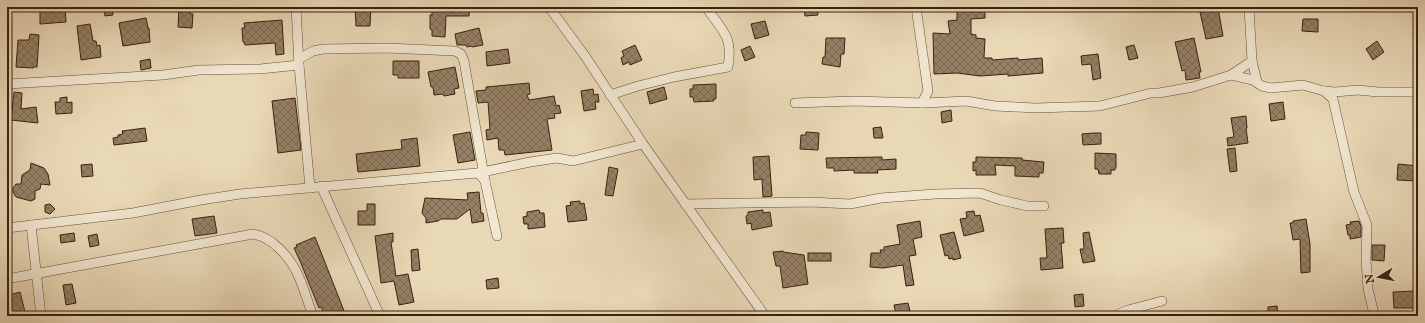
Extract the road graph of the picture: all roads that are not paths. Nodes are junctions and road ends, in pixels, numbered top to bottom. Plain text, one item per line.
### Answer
1 (296, 7) edge
2 (549, 7) edge
3 (916, 7) edge
4 (1249, 7) edge
5 (708, 10) dead end
6 (1252, 61) junction
7 (299, 62) junction
8 (1231, 74) junction
9 (1257, 82) junction
10 (7, 84) edge
11 (928, 91) junction
12 (1418, 92) edge
13 (610, 95) junction
14 (1336, 95) junction
15 (795, 103) dead end
16 (922, 103) junction
17 (935, 103) junction
18 (635, 131) junction
19 (643, 144) junction
20 (628, 148) junction
21 (482, 175) junction
22 (321, 186) junction
23 (310, 188) junction
24 (685, 204) junction
25 (1044, 206) dead end
26 (32, 225) junction
27 (7, 228) edge
28 (497, 236) dead end
29 (37, 272) junction
30 (7, 279) edge
31 (1162, 301) dead end
32 (41, 316) edge
33 (313, 316) edge
34 (380, 316) edge
35 (764, 316) edge
36 (1114, 316) edge
37 (1376, 316) edge

1 - 7 street
2 - 13 street
3 - 11 street
4 - 6 street
5 - 13 street
6 - 8 street
6 - 9 street
7 - 10 street
7 - 21 street
7 - 23 street
8 - 9 street
8 - 17 street
9 - 14 street
11 - 16 street
11 - 17 street
12 - 14 street
13 - 18 street
14 - 37 street
15 - 16 street
16 - 17 street
18 - 19 street
18 - 20 street
19 - 20 street
19 - 24 street
20 - 21 street
21 - 22 street
21 - 28 street
22 - 23 street
22 - 34 street
23 - 26 street
24 - 25 street
24 - 35 street
26 - 27 street
26 - 29 street
29 - 30 street
29 - 32 street
29 - 33 street
31 - 36 street

